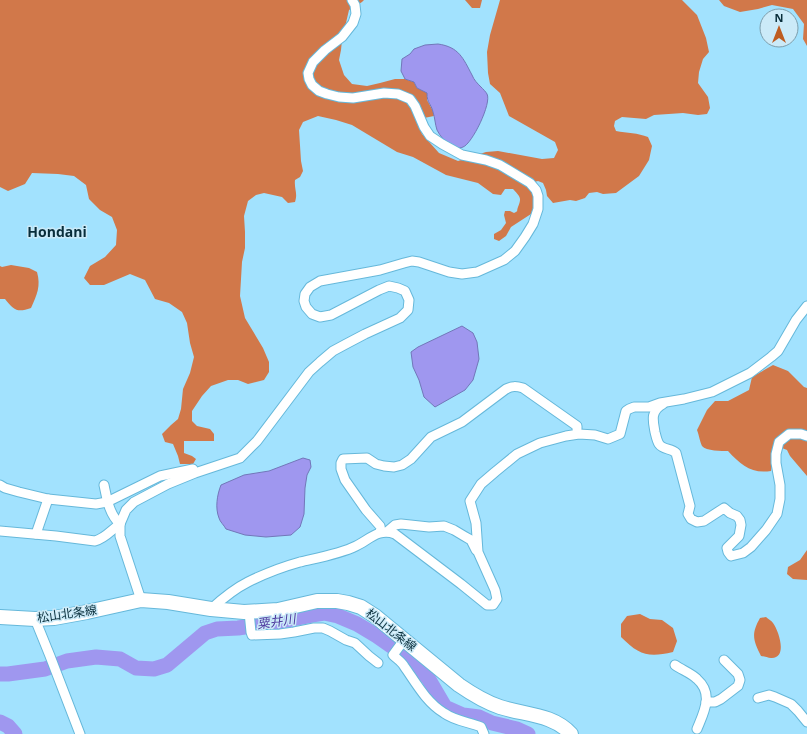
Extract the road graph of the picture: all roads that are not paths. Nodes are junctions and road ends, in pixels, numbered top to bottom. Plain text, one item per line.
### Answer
1 (352, 0) edge
2 (807, 306) edge
3 (669, 401) junction
4 (577, 429) junction
5 (807, 436) edge
6 (554, 439) junction
7 (608, 439) junction
8 (202, 470) junction
9 (160, 476) junction
10 (0, 485) edge
11 (104, 485) dead end
12 (165, 486) junction
13 (48, 499) junction
14 (107, 502) junction
15 (120, 524) junction
16 (0, 531) edge
17 (384, 532) junction
18 (36, 534) junction
19 (478, 552) junction
20 (140, 600) junction
21 (211, 609) junction
22 (250, 616) junction
23 (0, 617) edge
24 (35, 619) junction
25 (399, 647) junction
26 (724, 660) dead end
27 (378, 662) dead end
28 (675, 666) dead end
29 (758, 698) dead end
30 (706, 702) junction
31 (807, 722) edge
32 (698, 732) edge
33 (80, 734) edge
34 (484, 734) edge
35 (571, 734) edge

1 - 8 street
2 - 3 street
3 - 5 street
3 - 7 street
4 - 6 street
4 - 7 street
4 - 17 street
6 - 7 street
6 - 19 street
8 - 9 street
8 - 12 street
9 - 12 street
9 - 14 street
10 - 13 street
11 - 14 street
12 - 15 street
13 - 14 street
13 - 18 street
14 - 15 street
15 - 18 street
15 - 20 street
16 - 18 street
17 - 19 street
17 - 19 street
17 - 21 street
20 - 21 main road, 松山北条線
20 - 24 main road, 松山北条線
21 - 22 main road, 松山北条線
22 - 25 main road, 松山北条線
22 - 27 street
23 - 24 main road, 松山北条線
24 - 33 street
25 - 34 street
25 - 35 main road, 松山北条線
26 - 30 street
28 - 30 street
29 - 31 street
30 - 32 street

